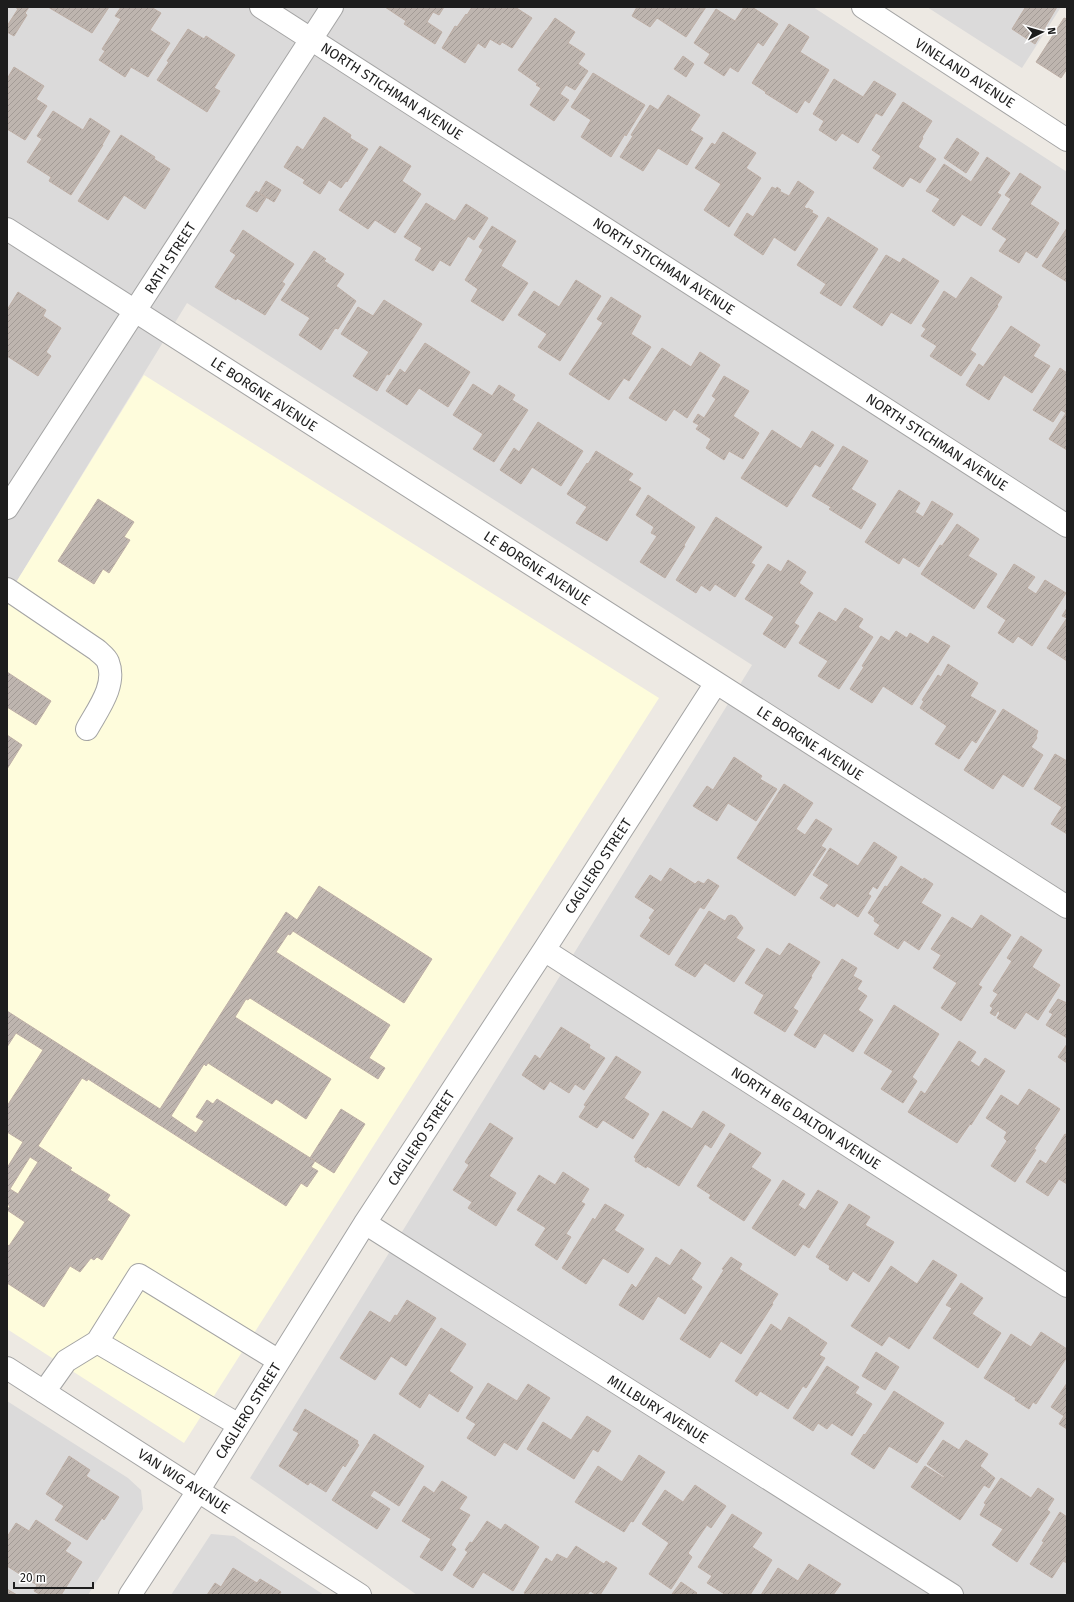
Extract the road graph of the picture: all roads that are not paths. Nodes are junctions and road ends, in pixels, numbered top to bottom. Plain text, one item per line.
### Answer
1 (261, 7) edge
2 (332, 7) edge
3 (863, 7) edge
4 (311, 39) junction
5 (1067, 140) edge
6 (7, 229) edge
7 (135, 311) junction
8 (7, 508) edge
9 (1067, 526) edge
10 (7, 588) edge
11 (716, 683) junction
12 (87, 729) dead end
13 (1067, 907) edge
14 (544, 950) junction
15 (364, 1223) junction
16 (1067, 1286) edge
17 (97, 1342) junction
18 (279, 1361) junction
19 (7, 1368) edge
20 (44, 1392) junction
21 (239, 1425) junction
22 (198, 1491) junction
23 (130, 1595) edge
24 (360, 1595) edge
25 (952, 1595) edge

1 - 4 street, NORTH STICHMAN AVENUE
2 - 4 street, RATH STREET
3 - 5 street, VINELAND AVENUE
4 - 7 street, RATH STREET
4 - 9 street, NORTH STICHMAN AVENUE
6 - 7 street, LE BORGNE AVENUE
7 - 8 street, RATH STREET
7 - 11 street, LE BORGNE AVENUE
10 - 12 street
11 - 13 street, LE BORGNE AVENUE
11 - 14 street, CAGLIERO STREET
14 - 15 street, CAGLIERO STREET
14 - 16 street, NORTH BIG DALTON AVENUE
15 - 18 street, CAGLIERO STREET
15 - 25 street, MILLBURY AVENUE
17 - 18 street
17 - 20 street
17 - 21 street
18 - 21 street, CAGLIERO STREET
19 - 20 street, VAN WIG AVENUE
20 - 22 street, VAN WIG AVENUE
21 - 22 street, CAGLIERO STREET
22 - 23 street, CAGLIERO STREET
22 - 24 street, VAN WIG AVENUE

